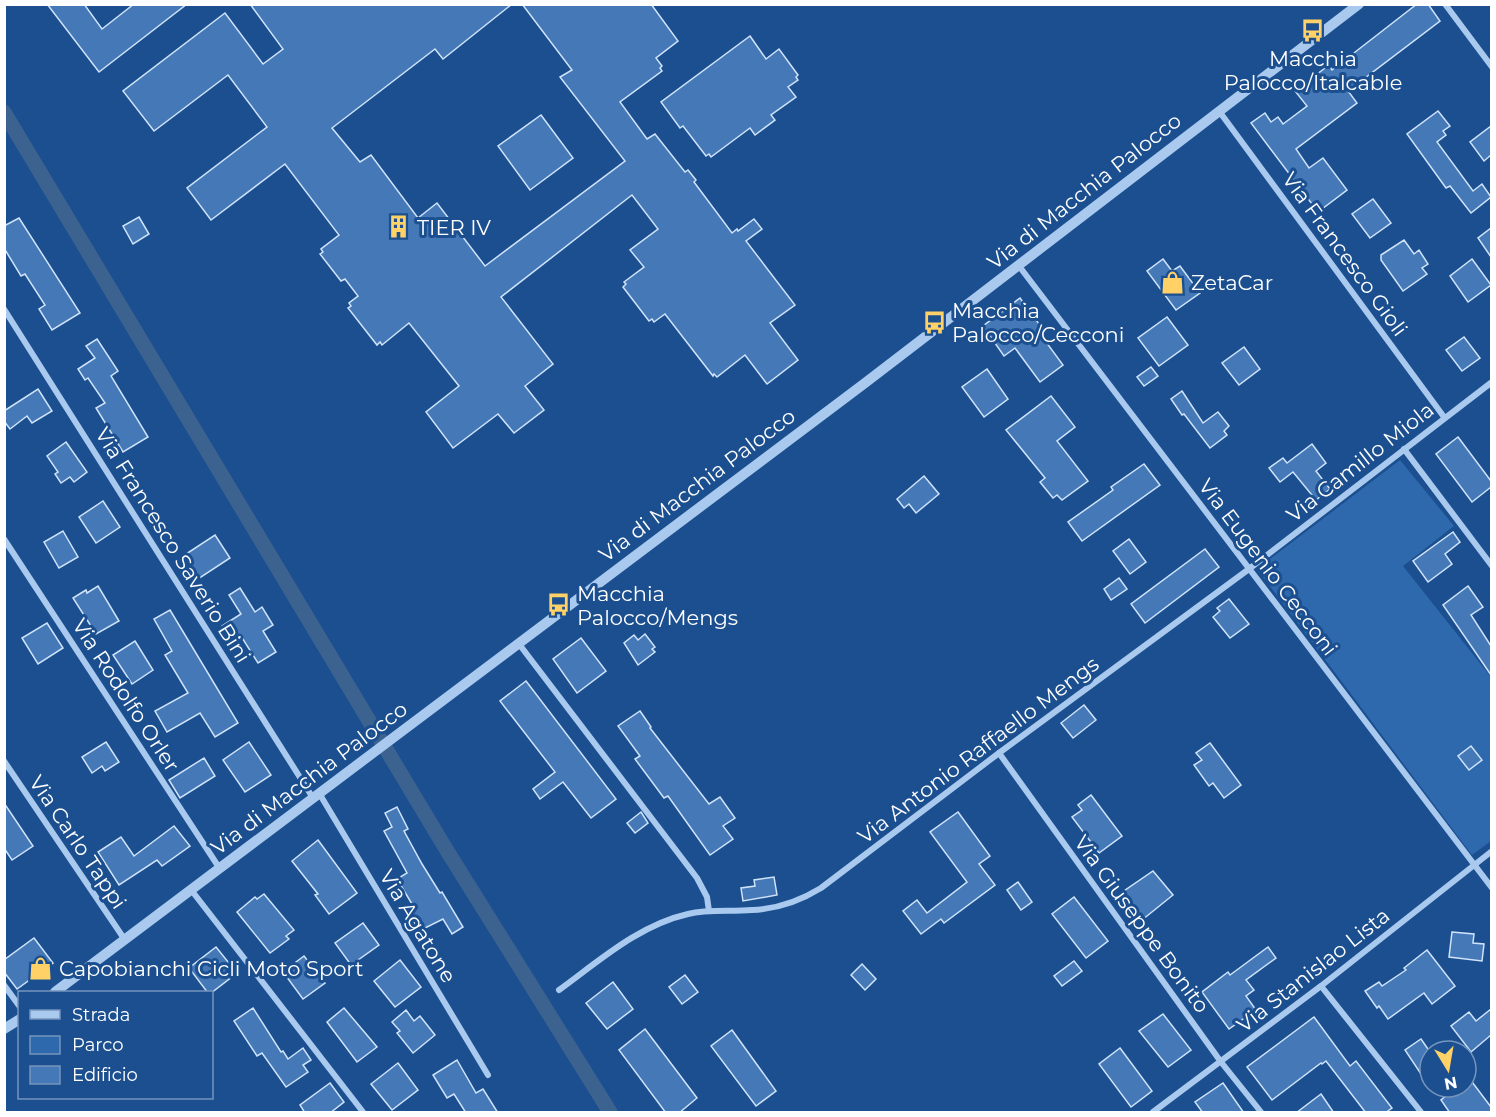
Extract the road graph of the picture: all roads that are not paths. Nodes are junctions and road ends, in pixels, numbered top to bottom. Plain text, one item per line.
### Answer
1 (1359, 4) edge
2 (1445, 4) edge
3 (1491, 67) edge
4 (1219, 111) junction
5 (1019, 266) junction
6 (4, 309) edge
7 (1491, 382) edge
8 (1444, 417) junction
9 (1404, 449) junction
10 (4, 539) edge
11 (1491, 566) edge
12 (1249, 569) junction
13 (519, 644) junction
14 (999, 753) junction
15 (4, 761) edge
16 (316, 796) junction
17 (1491, 851) edge
18 (1473, 865) junction
19 (220, 869) junction
20 (1491, 888) edge
21 (192, 891) junction
22 (710, 911) junction
23 (125, 940) junction
24 (4, 985) edge
25 (1321, 986) junction
26 (559, 990) dead end
27 (58, 991) edge
28 (18, 1004) edge
29 (18, 1019) edge
30 (4, 1029) edge
31 (1221, 1062) junction
32 (488, 1076) dead end
33 (363, 1113) edge
34 (1153, 1113) edge
35 (1261, 1113) edge
36 (1420, 1113) edge

1 - 4 street, Via di Macchia Palocco
2 - 3 street
4 - 5 street, Via di Macchia Palocco
4 - 8 street, Via Francesco Gioli
5 - 12 street, Via Eugenio Cecconi
5 - 13 street, Via di Macchia Palocco
6 - 16 street, Via Francesco Saverio Bini
7 - 8 street, Via Camillo Miola
8 - 9 street, Via Camillo Miola
9 - 11 street
9 - 12 street, Via Camillo Miola
10 - 19 street, Via Rodolfo Orler
12 - 14 street, Via Antonio Raffaello Mengs
12 - 18 street, Via Eugenio Cecconi
13 - 16 street, Via di Macchia Palocco
13 - 22 street
14 - 22 street, Via Antonio Raffaello Mengs
14 - 31 street, Via Giuseppe Bonito
15 - 23 street, Via Carlo Tappi
16 - 19 street, Via di Macchia Palocco
16 - 32 street, Via Agatone
17 - 18 street, Via Stanislao Lista
18 - 20 street, Via Eugenio Cecconi
18 - 25 street, Via Stanislao Lista
19 - 21 street, Via di Macchia Palocco
21 - 23 street, Via di Macchia Palocco
21 - 33 street
22 - 26 street, Via Antonio Raffaello Mengs
23 - 27 street, Via di Macchia Palocco
24 - 28 street
25 - 31 street, Via Stanislao Lista
25 - 36 street
29 - 30 street
31 - 34 street, Via Stanislao Lista
31 - 35 street, Via Giuseppe Bonito

